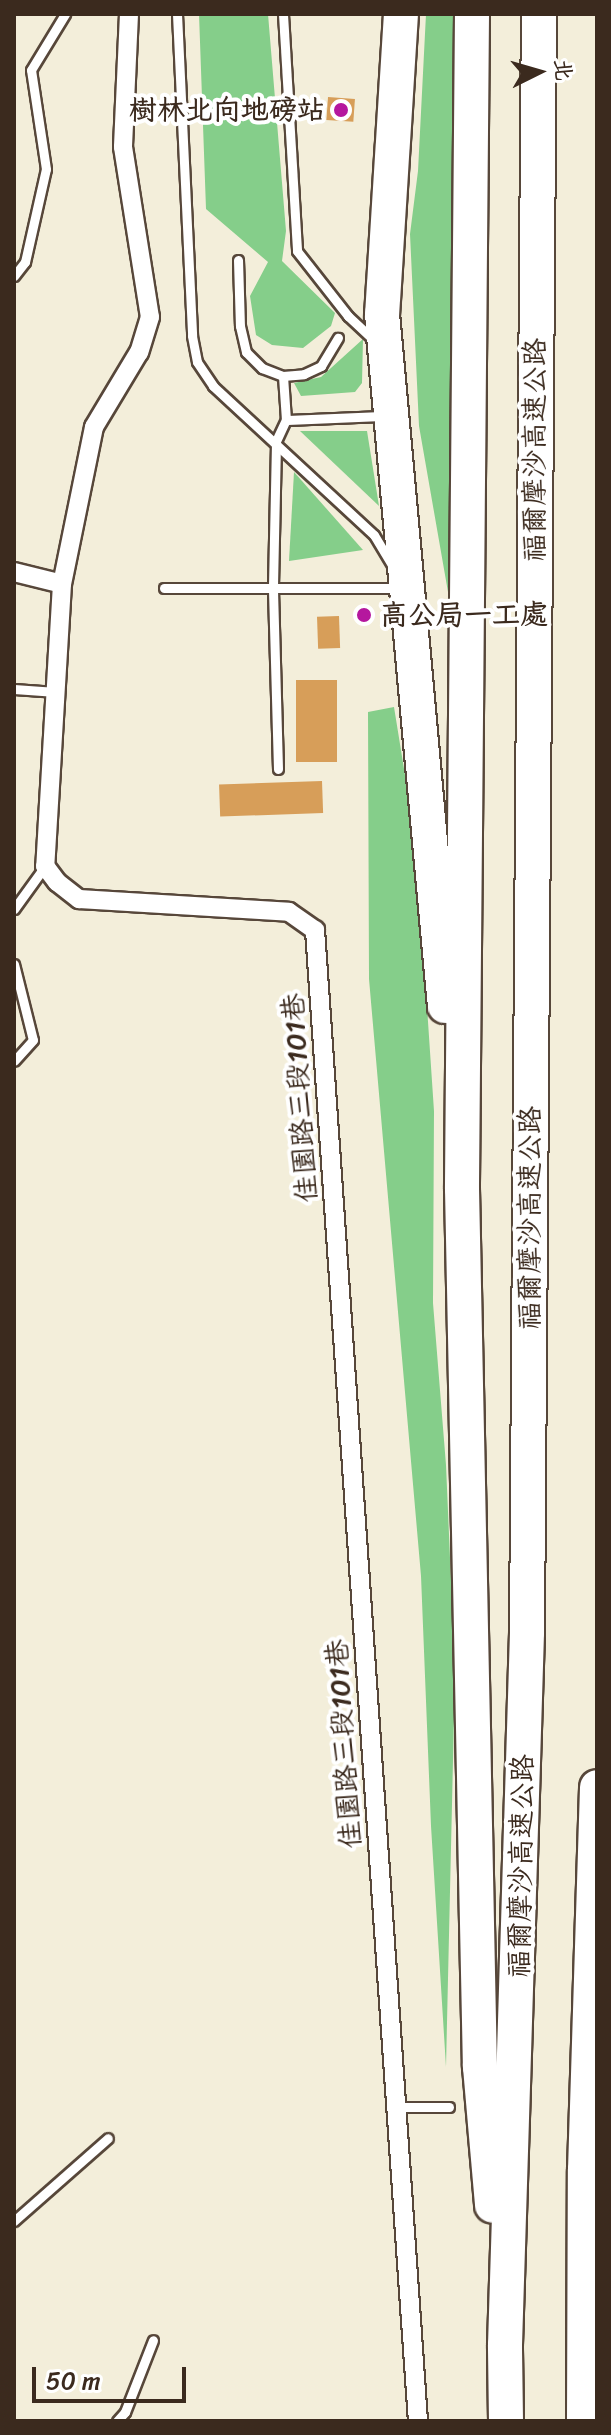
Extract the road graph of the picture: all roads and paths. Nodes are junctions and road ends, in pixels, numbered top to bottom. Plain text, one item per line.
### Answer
1 (65, 14) edge
2 (129, 14) edge
3 (177, 14) edge
4 (283, 14) edge
5 (401, 14) edge
6 (472, 14) edge
7 (539, 14) edge
8 (238, 260) dead end
9 (14, 276) edge
10 (338, 338) dead end
11 (385, 350) junction
12 (283, 376) junction
13 (391, 415) junction
14 (286, 420) junction
15 (276, 441) junction
16 (14, 572) edge
17 (62, 584) junction
18 (273, 586) junction
19 (164, 588) dead end
20 (405, 588) junction
21 (14, 689) edge
22 (56, 692) junction
23 (278, 769) dead end
24 (45, 866) junction
25 (14, 909) edge
26 (14, 964) edge
27 (14, 1061) edge
28 (462, 1189) junction
29 (597, 1787) edge
30 (396, 2107) junction
31 (449, 2107) dead end
32 (108, 2138) dead end
33 (14, 2221) edge
34 (153, 2340) dead end
35 (505, 2345) junction
36 (117, 2421) edge
37 (418, 2421) edge
38 (506, 2421) edge
39 (584, 2421) edge

1 - 9 lane
2 - 17 street
3 - 15 lane
4 - 11 lane
5 - 11 highway
6 - 28 highway
7 - 35 highway, 福爾摩沙高速公路
8 - 12 lane
10 - 12 lane
11 - 13 highway
12 - 14 lane
13 - 14 lane
13 - 20 highway
14 - 15 lane
15 - 18 lane
15 - 20 lane
16 - 17 street
17 - 22 street
18 - 19 lane
18 - 20 lane
18 - 23 lane
20 - 28 highway
21 - 22 lane
22 - 24 street
24 - 25 lane
24 - 30 street, 佳園路三段101巷
26 - 27 lane
28 - 35 highway
29 - 39 highway
30 - 31 lane
30 - 37 street, 佳園路三段101巷
32 - 33 lane
34 - 36 lane
35 - 38 highway, 福爾摩沙高速公路

